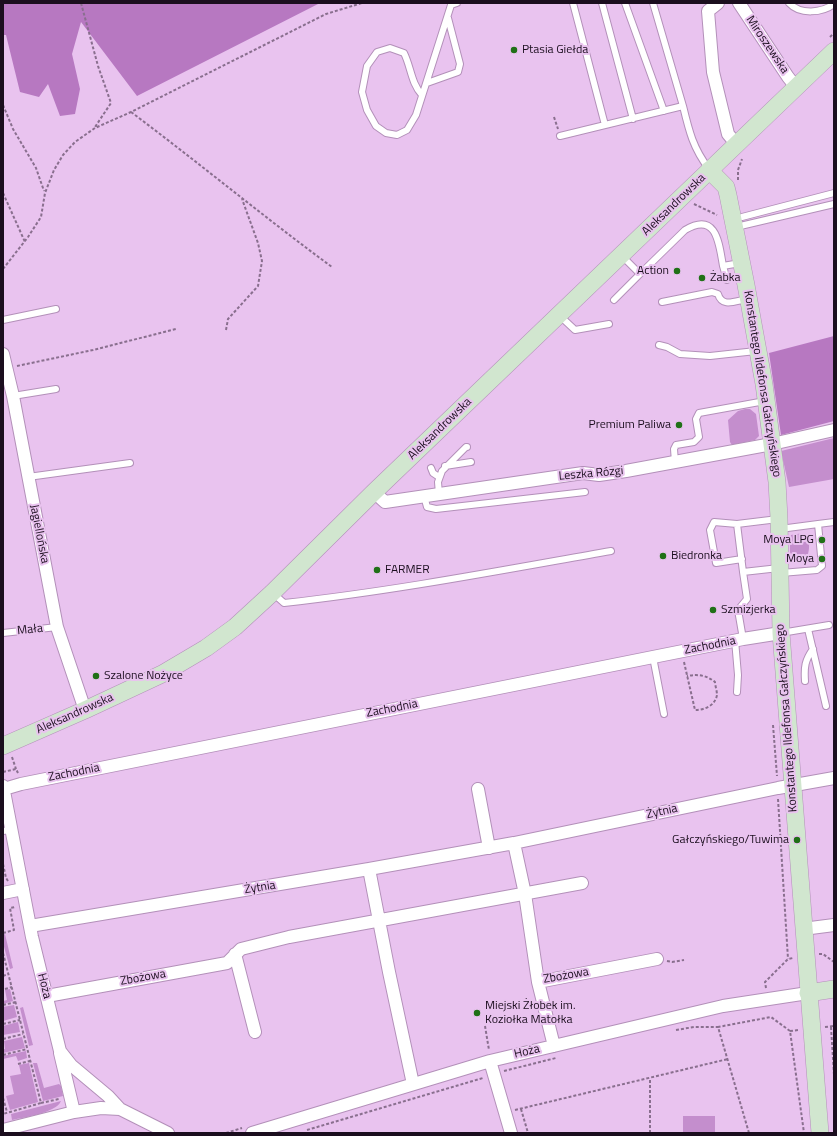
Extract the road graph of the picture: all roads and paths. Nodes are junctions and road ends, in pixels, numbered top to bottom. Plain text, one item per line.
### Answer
1 (82, 3) edge
2 (362, 3) edge
3 (457, 3) edge
4 (572, 3) edge
5 (602, 3) edge
6 (625, 3) edge
7 (653, 3) edge
8 (718, 3) edge
9 (739, 3) edge
10 (789, 3) edge
11 (834, 4) edge
12 (448, 18) junction
13 (834, 51) edge
14 (427, 83) junction
15 (796, 87) junction
16 (422, 95) junction
17 (3, 105) edge
18 (684, 106) junction
19 (664, 111) junction
20 (131, 112) junction
21 (554, 117) dead end
22 (633, 118) junction
23 (605, 126) junction
24 (95, 128) junction
25 (560, 136) joint
26 (740, 151) junction
27 (710, 170) junction
28 (738, 183) dead end
29 (3, 192) edge
30 (45, 193) junction
31 (834, 193) edge
32 (241, 198) junction
33 (834, 204) edge
34 (738, 222) junction
35 (24, 242) junction
36 (621, 255) junction
37 (742, 263) junction
38 (723, 266) junction
39 (332, 267) dead end
40 (3, 269) edge
41 (640, 274) junction
42 (727, 280) dead end
43 (748, 298) junction
44 (614, 300) dead end
45 (662, 302) dead end
46 (56, 309) dead end
47 (559, 315) junction
48 (3, 320) edge
49 (609, 324) dead end
50 (176, 329) dead end
51 (226, 330) dead end
52 (659, 344) dead end
53 (757, 350) junction
54 (3, 354) edge
55 (6, 368) junction
56 (56, 389) dead end
57 (13, 396) junction
58 (766, 401) junction
59 (834, 430) edge
60 (772, 444) junction
61 (467, 447) dead end
62 (471, 462) dead end
63 (675, 462) junction
64 (130, 463) dead end
65 (445, 466) junction
66 (431, 468) dead end
67 (28, 477) junction
68 (439, 478) junction
69 (374, 492) junction
70 (585, 492) dead end
71 (439, 494) junction
72 (424, 496) junction
73 (834, 522) edge
74 (737, 524) junction
75 (779, 524) junction
76 (818, 524) junction
77 (611, 551) dead end
78 (742, 559) junction
79 (779, 571) junction
80 (743, 572) junction
81 (272, 593) junction
82 (829, 625) dead end
83 (57, 627) junction
84 (808, 628) junction
85 (3, 633) edge
86 (781, 633) junction
87 (739, 640) junction
88 (813, 649) junction
89 (681, 651) junction
90 (653, 657) junction
91 (687, 676) junction
92 (805, 681) dead end
93 (737, 692) dead end
94 (826, 706) dead end
95 (84, 710) junction
96 (664, 714) dead end
97 (3, 746) edge
98 (834, 778) edge
99 (792, 785) junction
100 (4, 788) edge
101 (478, 789) dead end
102 (7, 830) edge
103 (514, 843) junction
104 (489, 848) junction
105 (369, 869) junction
106 (582, 883) dead end
107 (23, 889) junction
108 (3, 893) edge
109 (525, 894) junction
110 (378, 920) junction
111 (834, 925) edge
112 (30, 926) junction
113 (803, 929) junction
114 (3, 953) edge
115 (236, 954) junction
116 (806, 956) junction
117 (4, 957) edge
118 (657, 959) joint
119 (684, 960) dead end
120 (834, 962) edge
121 (8, 974) junction
122 (3, 976) edge
123 (538, 982) junction
124 (12, 987) junction
125 (5, 989) dead end
126 (834, 989) edge
127 (808, 993) junction
128 (47, 996) junction
129 (768, 998) junction
130 (16, 1002) junction
131 (3, 1005) edge
132 (771, 1017) junction
133 (20, 1020) junction
134 (3, 1024) edge
135 (831, 1027) dead end
136 (255, 1032) dead end
137 (24, 1034) junction
138 (3, 1039) edge
139 (554, 1046) junction
140 (27, 1049) junction
141 (60, 1051) junction
142 (3, 1055) edge
143 (728, 1059) junction
144 (30, 1060) junction
145 (490, 1061) junction
146 (18, 1064) dead end
147 (834, 1075) edge
148 (650, 1078) junction
149 (413, 1084) junction
150 (3, 1098) edge
151 (62, 1098) dead end
152 (41, 1103) junction
153 (521, 1108) junction
154 (120, 1109) junction
155 (513, 1110) dead end
156 (7, 1112) junction
157 (74, 1112) junction
158 (3, 1114) edge
159 (3, 1130) edge
160 (274, 1130) edge
161 (168, 1133) edge
162 (252, 1133) edge
163 (511, 1133) edge
164 (528, 1133) edge
165 (650, 1133) edge
166 (749, 1133) edge
167 (804, 1133) edge
168 (820, 1133) edge

1 - 24 path
2 - 20 path
3 - 12 lane
4 - 23 lane
5 - 22 lane
6 - 19 lane
7 - 18 lane
8 - 26 street
9 - 15 street, Miroszewska
10 - 11 lane
12 - 14 lane
12 - 14 lane
13 - 15 main road, Aleksandrowska
14 - 16 lane
15 - 26 main road, Aleksandrowska
16 - 16 lane
17 - 30 path
18 - 19 lane
18 - 27 lane
19 - 22 lane
20 - 24 path
20 - 32 path
21 - 25 path
22 - 23 lane
23 - 25 lane
24 - 30 path
26 - 27 main road, Aleksandrowska
26 - 28 path
27 - 34 main road, Konstantego Ildefonsa Gałczyńskiego
27 - 36 main road, Aleksandrowska
29 - 35 path
30 - 35 path
31 - 34 lane
32 - 39 path
32 - 51 path
33 - 34 lane
34 - 37 main road, Konstantego Ildefonsa Gałczyńskiego
35 - 40 path
36 - 41 lane
36 - 47 main road, Aleksandrowska
37 - 38 lane
37 - 43 main road, Konstantego Ildefonsa Gałczyńskiego
38 - 41 lane
38 - 42 lane
41 - 44 lane
43 - 45 lane
43 - 53 main road, Konstantego Ildefonsa Gałczyńskiego
46 - 48 lane
47 - 49 lane
47 - 69 main road, Aleksandrowska
50 - 55 path
52 - 53 lane
53 - 58 main road, Konstantego Ildefonsa Gałczyńskiego
54 - 55 street, Jagiellońska
55 - 57 street, Jagiellońska
56 - 57 lane
57 - 67 street, Jagiellońska
58 - 60 main road, Konstantego Ildefonsa Gałczyńskiego
58 - 63 lane
59 - 60 street, Leszka Rózgi
60 - 63 street, Leszka Rózgi
60 - 75 main road, Konstantego Ildefonsa Gałczyńskiego
61 - 65 lane
62 - 65 lane
63 - 71 street, Leszka Rózgi
64 - 67 lane
65 - 68 lane
66 - 68 lane
67 - 83 street, Jagiellońska
68 - 71 lane
69 - 72 street, Leszka Rózgi
69 - 81 main road, Aleksandrowska
70 - 72 lane
71 - 72 street, Leszka Rózgi
73 - 76 lane
74 - 75 lane
74 - 78 lane
74 - 78 lane
75 - 76 lane
75 - 79 main road, Konstantego Ildefonsa Gałczyńskiego
76 - 79 lane
77 - 81 lane
78 - 80 lane
79 - 80 lane
79 - 86 main road, Konstantego Ildefonsa Gałczyńskiego
80 - 87 lane
81 - 95 main road, Aleksandrowska
82 - 84 lane
83 - 85 lane, Mała
83 - 95 street, Jagiellońska
84 - 86 lane
84 - 88 lane
86 - 87 street, Zachodnia
86 - 99 main road, Konstantego Ildefonsa Gałczyńskiego
87 - 89 street, Zachodnia
87 - 93 lane
88 - 92 lane
88 - 94 lane
89 - 90 street, Zachodnia
89 - 91 path
90 - 96 lane
90 - 100 street, Zachodnia
91 - 91 path
95 - 97 main road, Aleksandrowska
98 - 99 street, Żytnia
99 - 103 street, Żytnia
99 - 113 main road, Konstantego Ildefonsa Gałczyńskiego
100 - 102 street, Hoża
101 - 104 street
102 - 107 street, Hoża
103 - 104 street, Żytnia
103 - 109 street, Zbożowa
104 - 105 street, Żytnia
105 - 110 street
105 - 112 street, Żytnia
106 - 109 street, Zbożowa
107 - 108 street
107 - 112 street, Hoża
109 - 110 street, Zbożowa
109 - 123 street, Zbożowa
110 - 115 street, Zbożowa
110 - 149 street
111 - 113 street
112 - 128 street, Hoża
113 - 116 main road, Konstantego Ildefonsa Gałczyńskiego
114 - 117 path
115 - 128 street, Zbożowa
115 - 136 street
116 - 120 path
116 - 127 main road, Konstantego Ildefonsa Gałczyńskiego
116 - 129 path
117 - 121 path
118 - 119 path
118 - 123 street, Zbożowa
121 - 122 path
121 - 124 path
123 - 139 street
124 - 125 path
124 - 130 path
126 - 127 main road
127 - 129 street, Hoża
127 - 168 main road, Konstantego Ildefonsa Gałczyńskiego
128 - 141 street, Hoża
129 - 132 path
129 - 139 street, Hoża
130 - 131 path
130 - 133 path
132 - 143 path
132 - 167 path
133 - 134 path
133 - 137 path
135 - 147 path
137 - 138 path
137 - 140 path
139 - 145 street, Hoża
140 - 142 path
140 - 144 path
141 - 154 street, Hoża
141 - 157 street
143 - 148 path
143 - 166 path
144 - 146 path
144 - 152 path
145 - 149 street, Hoża
145 - 163 street
148 - 153 path
148 - 165 path
149 - 160 street, Hoża
150 - 156 path
151 - 152 path
152 - 156 path
153 - 155 path
153 - 164 path
154 - 157 street
154 - 161 street, Hoża
156 - 158 path
157 - 159 street
160 - 162 street, Hoża

